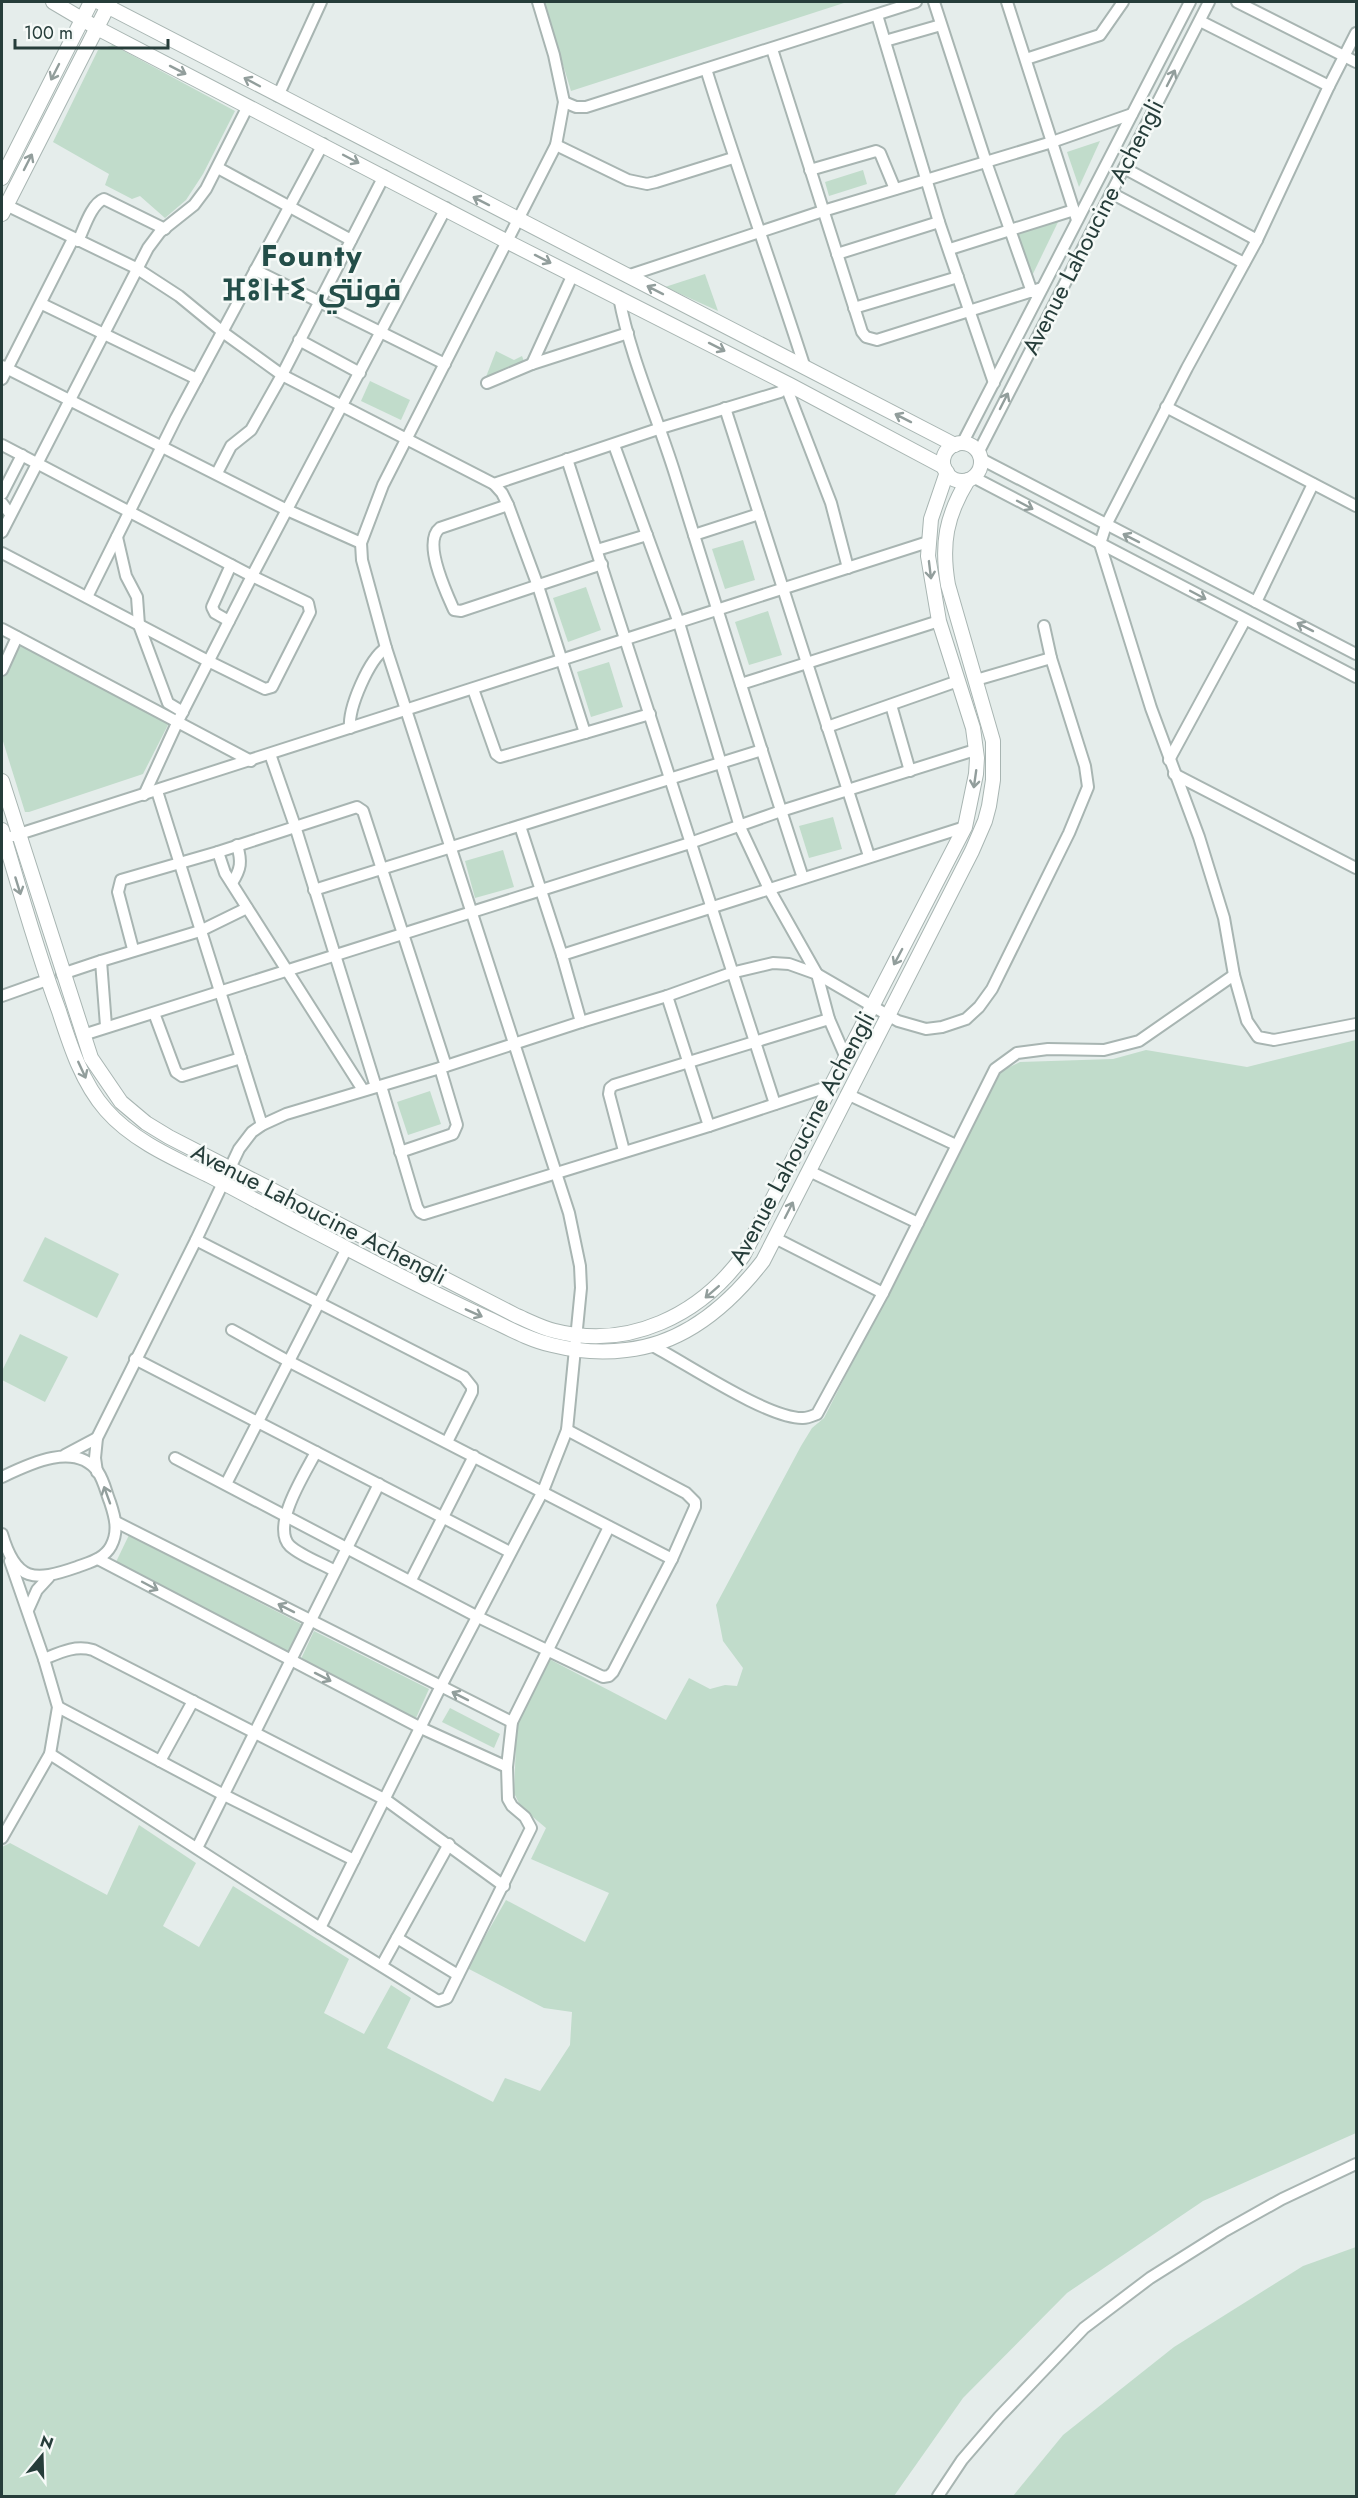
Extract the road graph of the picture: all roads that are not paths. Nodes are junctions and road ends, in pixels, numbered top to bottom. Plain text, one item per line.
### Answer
1 (53, 2) edge
2 (91, 2) edge
3 (321, 2) edge
4 (538, 2) edge
5 (916, 2) edge
6 (934, 2) edge
7 (1007, 2) edge
8 (1123, 2) edge
9 (1190, 2) edge
10 (1209, 2) edge
11 (1237, 2) edge
12 (106, 3) edge
13 (877, 15) junction
14 (82, 20) junction
15 (1200, 21) junction
16 (941, 25) junction
17 (97, 28) junction
18 (1356, 33) edge
19 (885, 41) junction
20 (772, 49) junction
21 (1345, 56) junction
22 (1026, 59) junction
23 (1356, 62) edge
24 (706, 69) junction
25 (1329, 86) junction
26 (278, 96) junction
27 (564, 102) junction
28 (248, 106) junction
29 (1132, 114) junction
30 (1052, 142) junction
31 (323, 144) junction
32 (556, 145) junction
33 (734, 158) junction
34 (986, 162) junction
35 (218, 168) junction
36 (1124, 168) junction
37 (810, 170) junction
38 (384, 176) junction
39 (2, 178) edge
40 (927, 179) junction
41 (896, 189) junction
42 (1111, 194) junction
43 (289, 207) junction
44 (446, 208) junction
45 (4, 210) edge
46 (823, 211) junction
47 (1075, 215) junction
48 (518, 220) junction
49 (939, 222) junction
50 (165, 229) junction
51 (1010, 230) junction
52 (762, 233) junction
53 (75, 240) junction
54 (351, 240) junction
55 (1257, 240) junction
56 (508, 242) junction
57 (950, 249) junction
58 (837, 254) junction
59 (1244, 263) junction
60 (136, 268) junction
61 (255, 270) junction
62 (573, 274) junction
63 (627, 276) junction
64 (958, 277) junction
65 (1037, 290) junction
66 (619, 297) junction
67 (318, 303) junction
68 (42, 304) junction
69 (854, 308) junction
70 (970, 311) junction
71 (104, 332) junction
72 (224, 333) junction
73 (380, 333) junction
74 (627, 333) junction
75 (299, 340) junction
76 (445, 364) junction
77 (532, 364) junction
78 (4, 367) edge
79 (805, 368) junction
80 (360, 373) junction
81 (282, 375) junction
82 (2, 379) edge
83 (197, 379) junction
84 (487, 383) dead end
85 (994, 384) junction
86 (789, 387) junction
87 (70, 402) junction
88 (342, 406) junction
89 (1166, 407) junction
90 (725, 408) junction
91 (661, 428) junction
92 (406, 439) junction
93 (2, 445) edge
94 (614, 445) junction
95 (958, 445) junction
96 (162, 447) junction
97 (22, 455) junction
98 (979, 456) junction
99 (567, 459) junction
100 (36, 462) junction
101 (945, 470) junction
102 (217, 473) junction
103 (971, 479) junction
104 (1314, 483) junction
105 (494, 484) junction
106 (2, 494) edge
107 (2, 503) edge
108 (508, 505) junction
109 (1356, 506) edge
110 (287, 510) junction
111 (131, 511) junction
112 (10, 514) junction
113 (759, 514) junction
114 (1106, 525) junction
115 (2, 532) edge
116 (646, 535) junction
117 (694, 535) junction
118 (117, 537) junction
119 (928, 542) junction
120 (362, 543) junction
121 (1100, 544) junction
122 (597, 550) junction
123 (2, 553) edge
124 (602, 564) junction
125 (231, 565) junction
126 (848, 568) junction
127 (252, 576) junction
128 (538, 586) junction
129 (783, 589) junction
130 (87, 597) junction
131 (1256, 602) junction
132 (716, 611) junction
133 (1245, 620) junction
134 (229, 621) junction
135 (939, 621) junction
136 (679, 623) junction
137 (139, 626) junction
138 (1044, 626) dead end
139 (2, 629) edge
140 (17, 637) junction
141 (626, 640) junction
142 (386, 648) junction
143 (1356, 654) edge
144 (1051, 658) junction
145 (208, 661) junction
146 (561, 661) junction
147 (806, 664) junction
148 (2, 670) edge
149 (1356, 677) edge
150 (976, 680) junction
151 (958, 681) junction
152 (741, 684) junction
153 (473, 689) junction
154 (891, 705) junction
155 (407, 710) junction
156 (650, 714) junction
157 (181, 717) junction
158 (350, 728) junction
159 (827, 728) junction
160 (585, 733) junction
161 (762, 750) junction
162 (975, 750) junction
163 (270, 754) junction
164 (1169, 760) junction
165 (251, 761) junction
166 (721, 764) junction
167 (909, 771) junction
168 (1174, 774) junction
169 (671, 778) junction
170 (2, 781) edge
171 (847, 790) junction
172 (157, 791) junction
173 (144, 795) junction
174 (781, 811) junction
175 (295, 826) junction
176 (520, 826) junction
177 (740, 826) junction
178 (965, 827) junction
179 (19, 834) junction
180 (3, 835) edge
181 (690, 843) junction
182 (237, 845) junction
183 (450, 848) junction
184 (218, 852) junction
185 (869, 856) junction
186 (178, 863) junction
187 (1356, 868) edge
188 (383, 869) junction
189 (803, 878) junction
190 (232, 883) junction
191 (769, 889) junction
192 (314, 890) junction
193 (541, 890) junction
194 (247, 908) junction
195 (711, 909) junction
196 (470, 911) junction
197 (200, 931) junction
198 (404, 934) junction
199 (133, 949) junction
200 (562, 955) junction
201 (334, 957) junction
202 (101, 961) junction
203 (286, 971) junction
204 (731, 973) junction
205 (62, 974) junction
206 (817, 974) junction
207 (1234, 975) junction
208 (47, 980) junction
209 (220, 993) junction
210 (2, 996) edge
211 (668, 996) junction
212 (873, 1005) junction
213 (154, 1013) junction
214 (887, 1014) junction
215 (830, 1019) junction
216 (581, 1022) junction
217 (1356, 1024) edge
218 (106, 1026) junction
219 (83, 1035) junction
220 (754, 1042) junction
221 (514, 1043) junction
222 (241, 1058) junction
223 (846, 1058) junction
224 (687, 1062) junction
225 (443, 1067) junction
226 (833, 1085) junction
227 (378, 1087) junction
228 (363, 1090) junction
229 (847, 1094) junction
230 (775, 1104) junction
231 (262, 1125) junction
232 (709, 1126) junction
233 (956, 1145) junction
234 (624, 1151) junction
235 (400, 1152) junction
236 (231, 1169) junction
237 (809, 1170) junction
238 (556, 1173) junction
239 (224, 1184) junction
240 (918, 1223) junction
241 (775, 1238) junction
242 (196, 1240) junction
243 (348, 1248) junction
244 (883, 1293) junction
245 (319, 1304) junction
246 (232, 1330) dead end
247 (578, 1334) junction
248 (651, 1345) junction
249 (576, 1349) junction
250 (135, 1359) junction
251 (288, 1361) junction
252 (259, 1422) junction
253 (567, 1430) junction
254 (97, 1438) junction
255 (447, 1442) junction
256 (316, 1452) junction
257 (65, 1456) junction
258 (474, 1456) junction
259 (175, 1458) dead end
260 (97, 1472) junction
261 (2, 1477) edge
262 (226, 1484) junction
263 (379, 1484) junction
264 (543, 1491) junction
265 (284, 1516) junction
266 (442, 1517) junction
267 (116, 1522) junction
268 (609, 1527) junction
269 (2, 1534) edge
270 (346, 1548) junction
271 (7, 1552) junction
272 (510, 1552) junction
273 (98, 1559) junction
274 (672, 1559) junction
275 (335, 1571) junction
276 (49, 1577) junction
277 (411, 1580) junction
278 (28, 1610) junction
279 (478, 1617) junction
280 (310, 1620) junction
281 (546, 1650) junction
282 (45, 1659) junction
283 (290, 1660) junction
284 (441, 1686) junction
285 (193, 1701) junction
286 (58, 1707) junction
287 (512, 1722) junction
288 (421, 1728) junction
289 (254, 1732) junction
290 (50, 1754) junction
291 (160, 1761) junction
292 (507, 1767) junction
293 (224, 1795) junction
294 (386, 1800) junction
295 (2, 1838) edge
296 (449, 1844) junction
297 (197, 1848) junction
298 (354, 1860) junction
299 (504, 1886) junction
300 (320, 1928) junction
301 (397, 1938) junction
302 (382, 1965) junction
303 (458, 1975) junction
304 (1356, 2164) edge
305 (938, 2496) edge

1 - 14 street
2 - 14 street
3 - 26 street
4 - 27 street
5 - 13 street
6 - 16 street
7 - 22 street
8 - 22 street
9 - 29 street, Avenue Lahoucine Achengli
10 - 15 street, Avenue Lahoucine Achengli
11 - 21 street
12 - 17 street
26 -> 12 street
13 - 19 street
13 - 20 street
14 - 17 street
14 -> 39 street
15 - 25 street
36 -> 15 street, Avenue Lahoucine Achengli
16 - 19 street
16 - 34 street
17 -> 28 street
45 -> 17 street
18 - 21 street
19 - 40 street
20 - 24 street
20 - 37 street
21 - 23 street
21 - 25 street
22 - 30 street
24 - 27 street
24 - 33 street
25 - 55 street
48 -> 26 street
27 - 32 street
28 - 31 street
28 - 35 street
29 - 30 street
29 - 47 street, Avenue Lahoucine Achengli
30 - 34 street
30 - 47 street
31 -> 38 street
31 - 43 street
32 - 33 street
32 - 48 street
33 - 52 street
34 - 40 street
34 - 51 street
35 - 43 street
35 - 50 street
36 - 42 street, Avenue Lahoucine Achengli
36 - 55 street
37 - 41 street
37 - 46 street
38 - 44 street
38 - 54 street
40 - 41 street
40 - 49 street
41 - 46 street
42 - 59 street
98 -> 42 street, Avenue Lahoucine Achengli
43 - 54 street
43 - 61 street
44 - 56 street
44 - 73 street
45 - 53 street
46 - 52 street
46 - 58 street
47 - 51 street
47 - 65 street, Avenue Lahoucine Achengli
48 - 56 street
48 - 63 street
49 - 57 street
49 - 58 street
50 - 53 street
50 - 60 street
51 - 57 street
51 - 65 street
52 - 63 street
52 - 79 street
53 - 60 street
53 - 68 street
54 - 67 street
55 - 59 street
56 -> 62 street
56 - 76 street
57 - 64 street
58 - 69 street
59 - 89 street
60 - 71 street
60 - 72 street
61 - 67 street
61 - 72 street
62 - 66 street
62 - 77 street
79 -> 63 street
64 - 69 street
64 - 70 street
65 - 70 street
65 - 85 street, Avenue Lahoucine Achengli
66 - 74 street
66 -> 86 street
67 - 73 street
67 - 75 street
68 - 71 street
68 - 78 street
69 - 70 street
70 - 85 street
71 - 83 street
71 - 87 street
72 - 81 street
72 - 83 street
73 - 76 street
73 - 80 street
74 - 77 street
74 - 91 street
75 - 80 street
75 - 81 street
76 - 92 street
77 - 84 street
78 - 82 street
78 - 87 street
95 -> 79 street
80 - 88 street
81 - 88 street
81 - 102 street
83 - 96 street
85 - 95 street, Avenue Lahoucine Achengli
86 - 90 street
86 - 101 street
86 - 126 street
87 - 96 street
87 - 100 street
88 - 92 street
88 - 110 street
89 - 104 street
89 - 114 street
90 - 91 street
90 - 113 street
91 - 94 street
91 - 117 street
92 - 105 street
92 - 120 street
93 - 97 street
94 - 99 street
94 - 116 street
95 - 98 street
95 - 101 street
96 - 102 street
96 - 111 street
97 - 100 street
97 - 106 street
98 - 103 street
98 - 114 street
99 - 105 street
99 - 122 street
100 - 111 street
100 - 112 street
101 - 103 street
101 - 119 street, Avenue Lahoucine Achengli
102 - 110 street
103 -> 121 street
103 - 150 street, Avenue Lahoucine Achengli
104 - 109 street
104 - 131 street
105 - 108 street
107 - 112 street
108 - 128 street
108 - 128 street
110 - 120 street
110 - 127 street
111 - 118 street
111 - 125 street
112 - 115 street
113 - 117 street
113 - 129 street
114 - 121 street
131 -> 114 street
116 - 122 street
116 - 136 street
117 - 132 street
118 - 130 street
118 - 137 street
119 - 126 street
119 -> 135 street, Avenue Lahoucine Achengli
120 - 142 street
121 -> 133 street
121 - 164 street
122 - 124 street
123 - 130 street
124 - 128 street
124 - 141 street
125 - 127 street
125 - 134 street
126 - 129 street
127 - 134 street
127 - 145 street
128 - 146 street
129 - 132 street
129 - 147 street
130 - 137 street
143 -> 131 street
132 - 136 street
132 - 152 street
133 - 149 street
133 - 164 street
134 - 145 street
135 - 147 street
135 - 151 street, Avenue Lahoucine Achengli
136 - 141 street
136 - 166 street
137 - 145 street
137 - 157 street
138 - 144 street
139 - 140 street
140 - 148 street
140 - 157 street
141 - 146 street
141 - 156 street
142 - 155 street
142 - 158 street
144 - 150 street
144 - 214 street
145 - 157 street
146 - 153 street
146 - 160 street
147 - 152 street
147 - 159 street
150 - 214 street, Avenue Lahoucine Achengli
151 - 154 street
151 - 162 street, Avenue Lahoucine Achengli
152 - 161 street
153 - 155 street
153 - 160 street
154 - 159 street
154 - 167 street
155 - 158 street
155 - 183 street
156 - 160 street
156 - 169 street
157 - 165 street
157 - 173 street
158 - 163 street
159 - 171 street
161 - 166 street
161 - 174 street
162 - 167 street
162 -> 178 street, Avenue Lahoucine Achengli
163 - 165 street
163 - 175 street
164 - 168 street
165 - 172 street
166 - 169 street
166 - 177 street
167 - 171 street
168 - 187 street
168 - 207 street
169 - 176 street
169 - 181 street
170 - 179 street, Avenue Lahoucine Achengli
171 - 174 street
171 - 185 street
172 - 173 street
172 - 186 street
173 - 179 street
174 - 177 street
174 - 189 street
175 - 182 street
175 - 188 street
175 - 192 street
176 - 183 street
176 - 193 street
177 - 181 street
177 - 191 street
178 - 185 street
178 -> 212 street, Avenue Lahoucine Achengli
179 - 180 street
179 - 205 street, Avenue Lahoucine Achengli
180 -> 208 street, Avenue Lahoucine Achengli
181 - 193 street
181 - 195 street
182 - 184 street
182 - 190 street
183 - 188 street
183 - 196 street
184 - 186 street
184 - 190 street
185 - 189 street
186 - 197 street
186 - 199 street
188 - 192 street
188 - 198 street
189 - 191 street
190 - 194 street
191 - 195 street
191 - 206 street
192 - 201 street
193 - 196 street
193 - 200 street
194 - 197 street
194 - 203 street
195 - 200 street
195 - 204 street
196 - 198 street
196 - 221 street
197 - 199 street
197 - 209 street
198 - 201 street
198 - 225 street
199 - 202 street
200 - 216 street
201 - 203 street
201 - 227 street
202 - 205 street
202 - 218 street
203 - 209 street
203 - 228 street
204 - 206 street
204 - 211 street
204 - 220 street
205 - 219 street, Avenue Lahoucine Achengli
206 - 212 street
206 - 215 street
207 - 217 street
207 - 233 street
208 - 210 street
208 -> 239 street, Avenue Lahoucine Achengli
209 - 213 street
209 - 222 street
211 - 216 street
211 - 224 street
212 - 214 street
212 - 223 street, Avenue Lahoucine Achengli
213 - 218 street
213 - 222 street
214 - 229 street, Avenue Lahoucine Achengli
215 - 220 street
215 - 223 street
216 - 221 street
218 - 219 street
219 - 236 street, Avenue Lahoucine Achengli
220 - 224 street
220 - 230 street
221 - 225 street
221 - 238 street
222 - 231 street
223 - 226 street, Avenue Lahoucine Achengli
224 - 232 street
224 - 234 street
225 - 227 street
225 - 235 street
226 - 230 street
226 -> 247 street, Avenue Lahoucine Achengli
227 - 228 street
227 - 235 street
228 - 231 street
229 - 233 street
229 - 237 street, Avenue Lahoucine Achengli
230 - 232 street
231 - 236 street
232 - 234 street
233 - 240 street
234 - 238 street
235 - 238 street
236 - 239 street
236 - 247 street, Avenue Lahoucine Achengli
237 - 240 street
241 -> 237 street, Avenue Lahoucine Achengli
238 - 247 street
239 - 242 street
239 - 243 street, Avenue Lahoucine Achengli
240 - 244 street
241 - 244 street
241 - 248 street, Avenue Lahoucine Achengli
242 - 245 street
242 - 250 street
243 - 245 street
243 -> 249 street, Avenue Lahoucine Achengli
244 - 248 street
245 - 251 street
245 - 255 street
246 - 251 street
247 - 249 street
248 - 249 street, Avenue Lahoucine Achengli
249 - 253 street
250 - 252 street
250 - 254 street
251 - 252 street
251 - 255 street
252 - 256 street
252 - 262 street
253 - 264 street
253 - 274 street
254 - 257 street
254 - 260 street
255 - 258 street
256 - 263 street
256 - 265 street
257 - 260 street
257 - 261 street
258 - 264 street
258 - 266 street
259 - 262 street
267 -> 260 street
262 - 265 street
263 - 266 street
263 - 270 street
264 - 268 street
264 - 272 street
265 - 270 street
265 - 275 street
266 - 272 street
266 - 277 street
267 - 273 street
280 -> 267 street
268 - 274 street
268 - 281 street
269 - 271 street
270 - 275 street
270 - 277 street
271 - 276 street
271 - 278 street
272 - 279 street
273 - 276 street
273 -> 283 street
274 - 281 street
275 - 280 street
276 - 278 street
277 - 279 street
278 - 282 street
279 - 281 street
279 - 284 street
280 - 283 street
280 - 284 street
281 - 287 street
282 - 285 street
282 - 286 street
283 -> 288 street
283 - 289 street
287 -> 284 street
284 - 288 street
285 - 289 street
285 - 291 street
286 - 290 street
286 - 291 street
287 - 292 street
288 - 292 street
288 - 294 street
289 - 293 street
289 - 294 street
290 - 295 street
290 - 297 street
291 - 293 street
292 - 299 street
293 - 297 street
293 - 298 street
294 - 296 street
294 - 298 street
296 - 299 street
296 - 301 street
297 - 300 street
298 - 300 street
299 - 303 street
300 - 302 street
301 - 302 street
301 - 303 street
302 - 303 street
304 - 305 street

